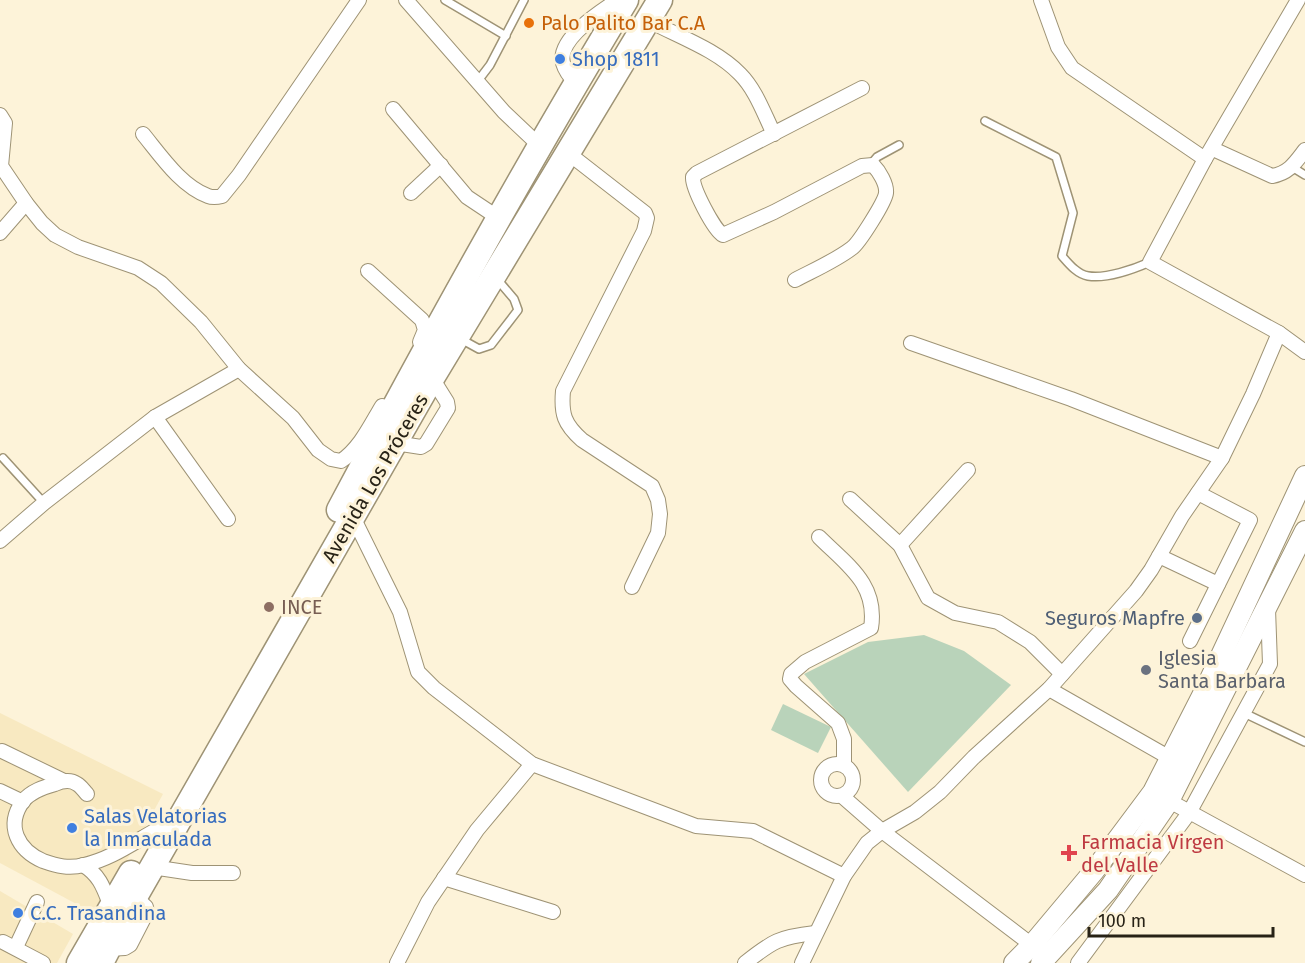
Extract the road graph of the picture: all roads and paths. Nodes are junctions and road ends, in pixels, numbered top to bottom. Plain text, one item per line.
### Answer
1 (359, 0) edge
2 (406, 0) edge
3 (446, 0) edge
4 (525, 0) edge
5 (618, 0) edge
6 (626, 0) edge
7 (1041, 0) edge
8 (1298, 0) edge
9 (654, 10) edge
10 (506, 36) junction
11 (477, 82) junction
12 (576, 83) junction
13 (862, 88) dead end
14 (393, 109) dead end
15 (0, 115) edge
16 (985, 121) dead end
17 (143, 134) dead end
18 (774, 134) junction
19 (898, 145) dead end
20 (541, 147) junction
21 (1305, 150) edge
22 (568, 153) junction
23 (1209, 154) junction
24 (870, 164) junction
25 (441, 165) junction
26 (1292, 167) junction
27 (1305, 175) edge
28 (3, 177) edge
29 (411, 193) dead end
30 (26, 203) junction
31 (497, 217) junction
32 (0, 233) edge
33 (1150, 262) junction
34 (368, 271) dead end
35 (493, 275) junction
36 (795, 280) dead end
37 (1279, 333) junction
38 (457, 337) junction
39 (911, 343) dead end
40 (1305, 352) edge
41 (419, 355) junction
42 (239, 369) junction
43 (155, 417) junction
44 (3, 458) dead end
45 (1222, 458) junction
46 (968, 470) dead end
47 (1305, 476) edge
48 (1198, 493) junction
49 (850, 499) dead end
50 (44, 503) junction
51 (1298, 503) edge
52 (353, 517) junction
53 (228, 519) dead end
54 (1305, 531) edge
55 (819, 537) dead end
56 (0, 541) edge
57 (900, 545) junction
58 (1159, 556) junction
59 (1218, 584) junction
60 (632, 586) dead end
61 (1268, 604) junction
62 (1190, 641) dead end
63 (1062, 674) junction
64 (1049, 689) junction
65 (1244, 712) junction
66 (1305, 742) edge
67 (2, 751) dead end
68 (1170, 758) junction
69 (532, 764) junction
70 (844, 765) junction
71 (64, 781) junction
72 (0, 791) edge
73 (87, 794) dead end
74 (842, 796) junction
75 (1161, 797) junction
76 (23, 802) junction
77 (1189, 813) junction
78 (158, 828) junction
79 (882, 831) junction
80 (121, 850) junction
81 (83, 865) junction
82 (152, 867) junction
83 (233, 873) dead end
84 (1305, 875) edge
85 (844, 876) junction
86 (444, 878) junction
87 (100, 880) junction
88 (37, 902) dead end
89 (111, 907) junction
90 (553, 912) dead end
91 (815, 933) junction
92 (1032, 945) junction
93 (105, 956) edge
94 (37, 962) edge
95 (79, 963) edge
96 (397, 963) edge
97 (745, 963) edge
98 (802, 963) edge
99 (1014, 963) edge
100 (1041, 963) edge
101 (1078, 963) edge

1 - 17 street
2 - 11 street
3 - 10 lane
4 - 10 lane
5 - 12 street
6 - 12 highway, Avenida Los Próceres
7 - 23 street
8 - 23 street
9 - 18 street
9 - 22 highway, Avenida Los Próceres
10 - 11 lane
11 - 20 street
12 - 20 highway, Avenida Los Próceres
13 - 18 street
14 - 25 street
15 - 28 street
16 - 33 lane
18 - 24 street
19 - 24 lane
20 - 31 highway, Avenida Los Próceres
21 - 26 street
22 - 35 highway, Avenida Los Próceres
22 - 60 street
23 - 26 street
23 - 33 street
24 - 36 street
25 - 29 street
25 - 31 street
26 - 27 lane
28 - 30 street
30 - 32 street
30 - 42 street
31 - 41 highway, Avenida Los Próceres
33 - 37 street
34 - 41 street
35 - 38 highway, Avenida Los Próceres
35 - 38 lane
37 - 40 street
37 - 45 street
38 - 52 highway, Avenida Los Próceres
39 - 45 street
41 - 42 street
41 - 78 highway, Avenida Los Próceres
42 - 43 street
43 - 50 street
43 - 53 street
44 - 50 lane
45 - 48 street
46 - 57 street
47 - 51 street
48 - 58 street
48 - 59 street
49 - 57 street
50 - 56 street
51 - 68 street
52 - 69 street
52 - 82 highway, Avenida Los Próceres
54 - 61 street
55 - 70 street
57 - 63 street
58 - 59 street
58 - 63 street
59 - 62 street
61 - 65 street
61 - 75 street
63 - 64 street
64 - 68 street
64 - 79 street
65 - 66 lane
65 - 77 street
67 - 71 street
68 - 75 street
69 - 85 street
69 - 86 street
70 - 74 street
70 - 74 street
71 - 73 street
71 - 76 street
72 - 76 street
74 - 79 street
75 - 77 street
75 - 92 street
75 - 100 street
76 - 81 street
77 - 84 street
77 - 101 street
78 - 80 street
78 - 89 highway, Avenida Los Próceres
79 - 85 street
79 - 92 street
80 - 81 street
80 - 87 street
81 - 87 street
82 - 83 street
82 - 93 highway, Avenida Los Próceres
85 - 91 street
86 - 90 street
86 - 96 street
87 - 89 street
88 - 94 street
89 - 95 highway, Avenida Los Próceres
91 - 97 street
91 - 98 street
92 - 99 street

